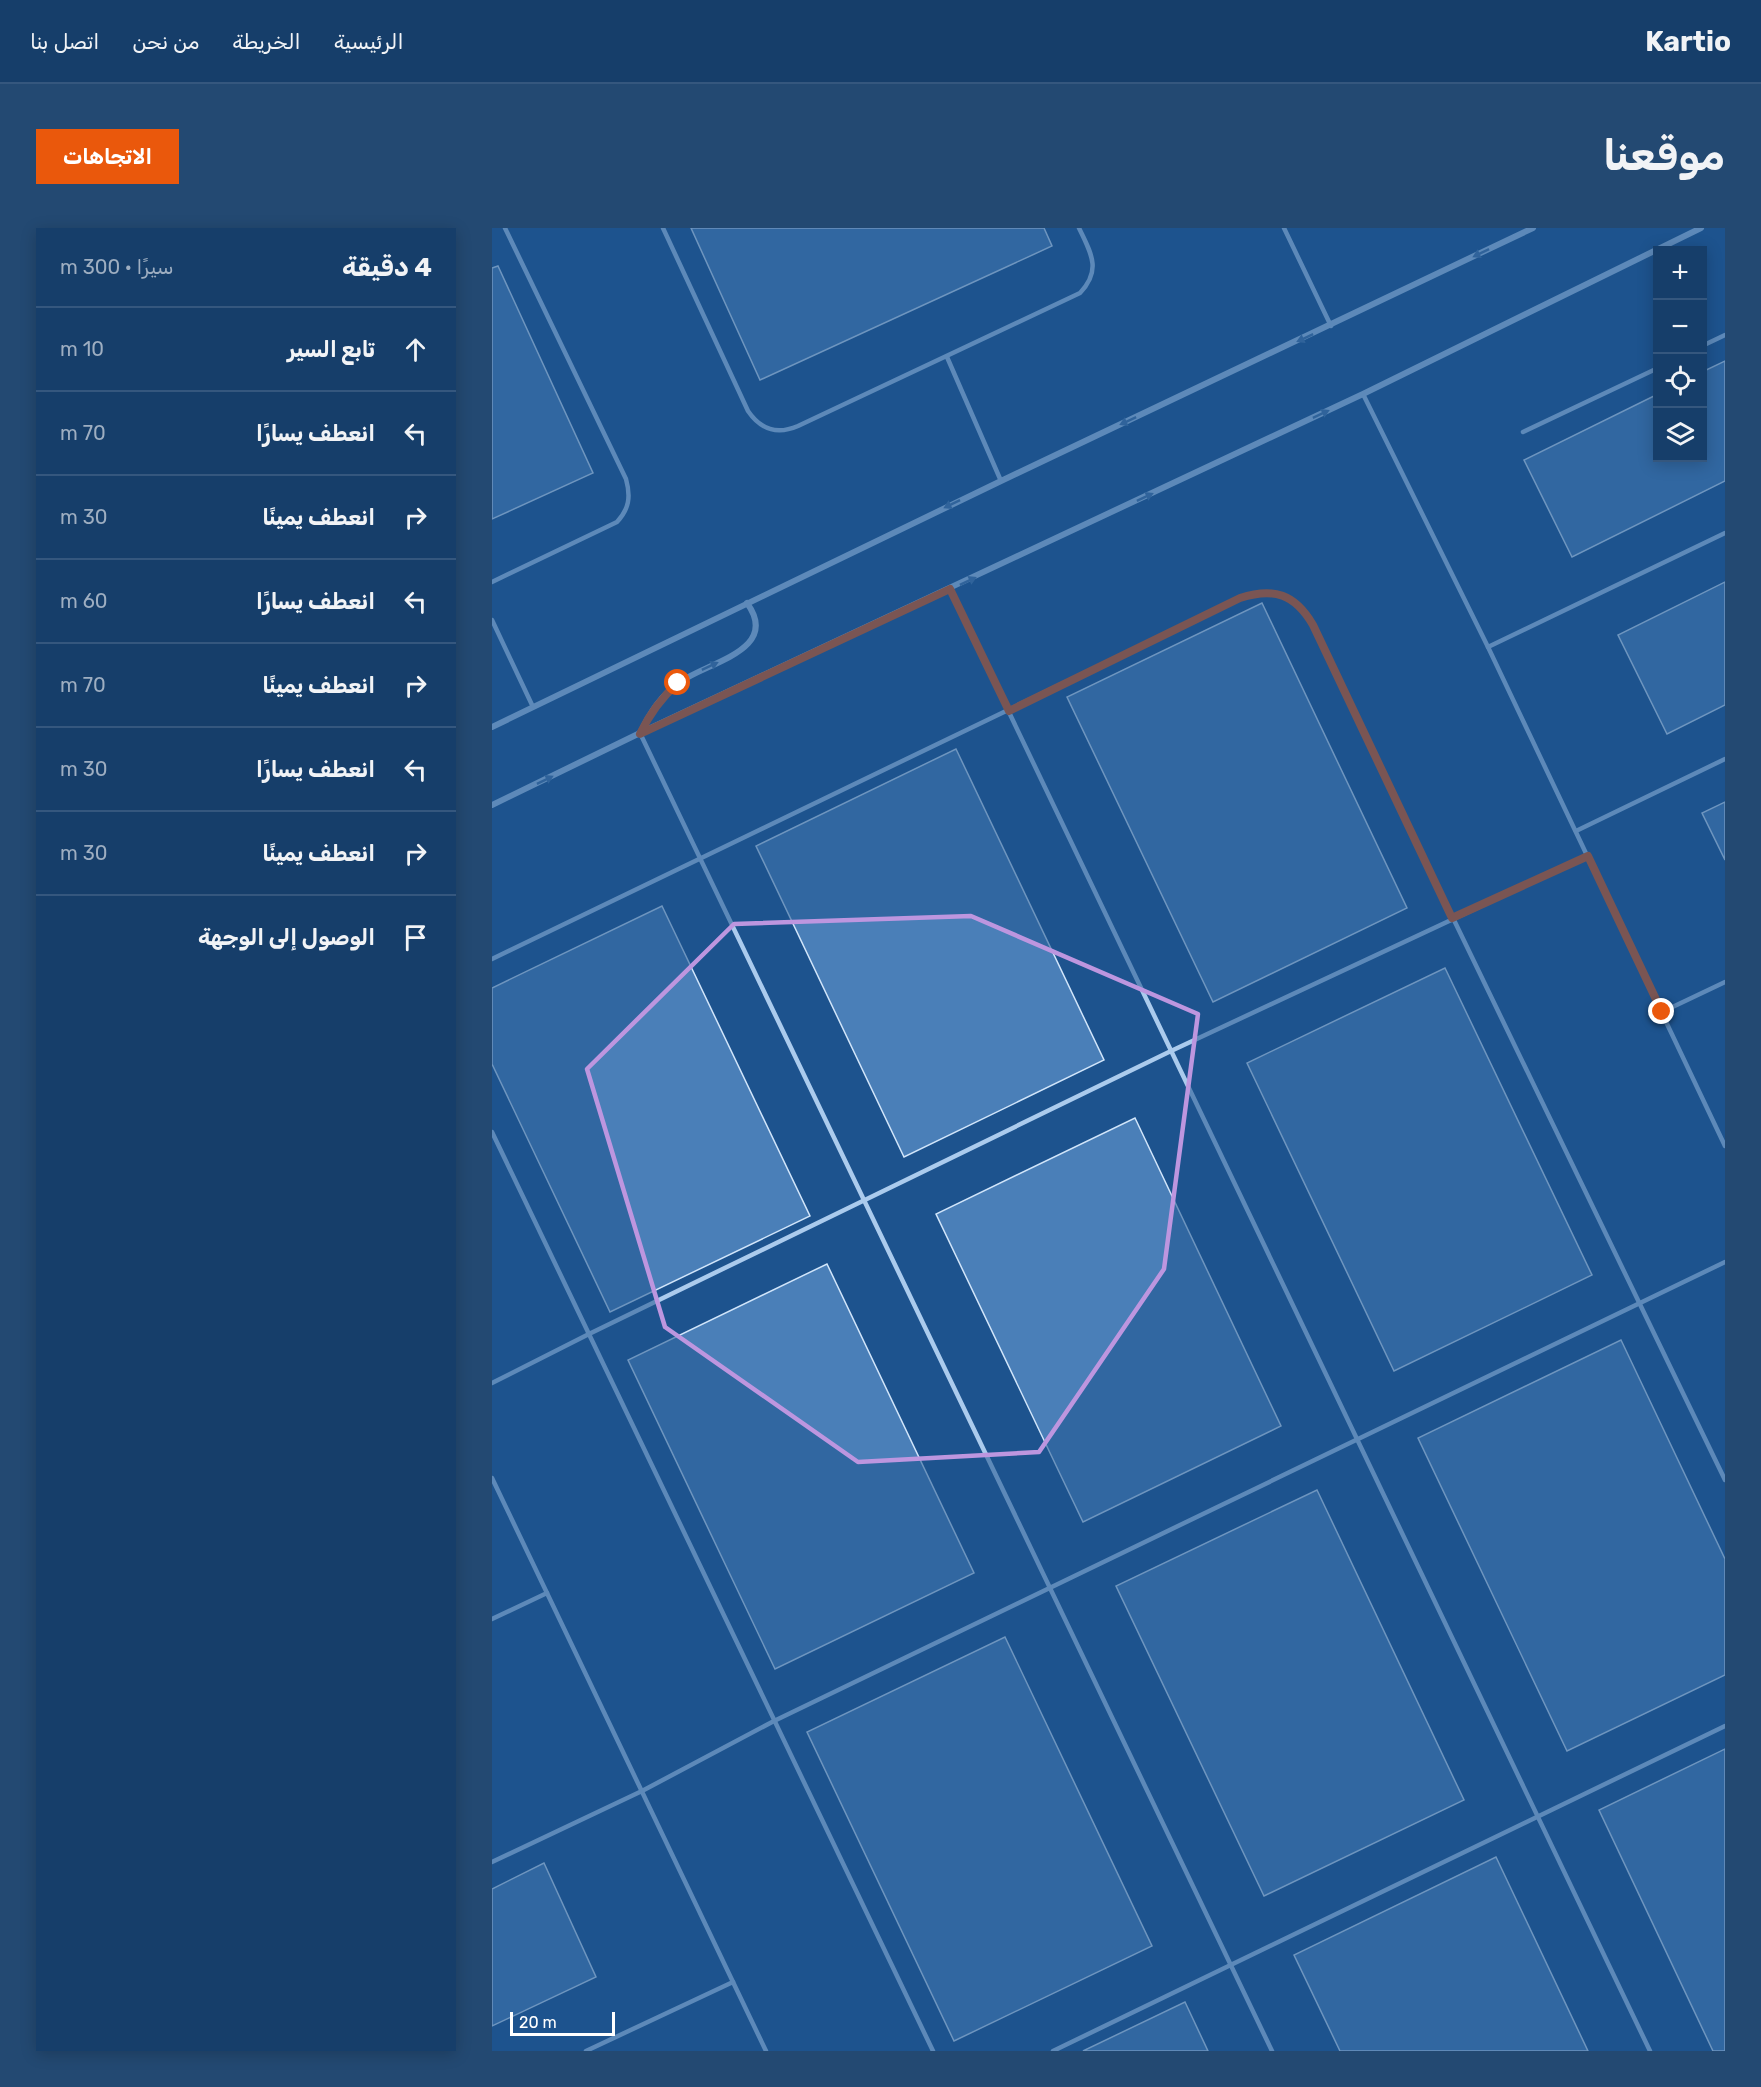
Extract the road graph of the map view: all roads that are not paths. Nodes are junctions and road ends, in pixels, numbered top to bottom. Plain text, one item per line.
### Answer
1 (505, 228) edge
2 (663, 228) edge
3 (1079, 228) edge
4 (1284, 228) edge
5 (1533, 228) edge
6 (1701, 228) edge
7 (1331, 326) junction
8 (1725, 336) edge
9 (1707, 344) edge
10 (946, 357) junction
11 (1653, 370) edge
12 (1363, 394) junction
13 (1523, 432) dead end
14 (1001, 480) junction
15 (1725, 533) edge
16 (492, 582) edge
17 (950, 589) junction
18 (747, 603) junction
19 (492, 620) edge
20 (1488, 647) junction
21 (533, 707) junction
22 (1009, 711) junction
23 (492, 727) edge
24 (640, 734) junction
25 (1725, 759) edge
26 (492, 805) edge
27 (1576, 831) junction
28 (1588, 856) junction
29 (700, 860) junction
30 (1452, 918) junction
31 (492, 960) edge
32 (1725, 982) edge
33 (1662, 1012) junction
34 (1171, 1051) junction
35 (492, 1132) edge
36 (1725, 1146) edge
37 (863, 1200) junction
38 (1725, 1262) edge
39 (1640, 1303) junction
40 (589, 1334) junction
41 (492, 1383) edge
42 (1357, 1439) junction
43 (492, 1478) edge
44 (1725, 1479) edge
45 (1050, 1588) junction
46 (547, 1593) junction
47 (492, 1619) edge
48 (774, 1721) junction
49 (1725, 1726) edge
50 (642, 1791) junction
51 (1538, 1817) junction
52 (492, 1862) edge
53 (1231, 1965) junction
54 (733, 1982) junction
55 (586, 2051) edge
56 (766, 2051) edge
57 (933, 2051) edge
58 (1053, 2051) edge
59 (1272, 2051) edge
60 (1650, 2051) edge

1 - 16 lane
2 - 10 lane
3 - 10 lane
4 - 7 lane
5 -> 7 street
6 - 12 street
7 -> 14 street
8 - 9 lane
10 - 14 lane
11 - 13 lane
17 -> 12 street
12 - 20 lane
14 -> 18 street
15 - 20 lane
17 - 22 lane
17 - 24 street
18 - 21 street
24 -> 18 street
19 - 21 lane
20 - 27 lane
21 - 23 street
22 - 29 lane
22 - 30 lane
22 - 34 lane
26 -> 24 street
24 - 29 lane
25 - 27 lane
27 - 28 lane
28 - 30 lane
28 - 33 lane
29 - 31 lane
29 - 37 lane
30 - 34 lane
30 - 39 lane
32 - 33 lane
33 - 36 lane
34 - 37 lane
34 - 42 lane
35 - 40 lane
37 - 40 lane
37 - 45 lane
38 - 39 lane
39 - 42 lane
39 - 44 lane
40 - 41 lane
40 - 48 lane
42 - 45 lane
42 - 51 lane
43 - 46 lane
45 - 48 lane
45 - 53 lane
46 - 47 lane
46 - 50 lane
48 - 50 lane
48 - 57 lane
49 - 51 lane
50 - 52 lane
50 - 54 lane
51 - 53 lane
51 - 60 lane
53 - 58 lane
53 - 59 lane
54 - 55 lane
54 - 56 lane

